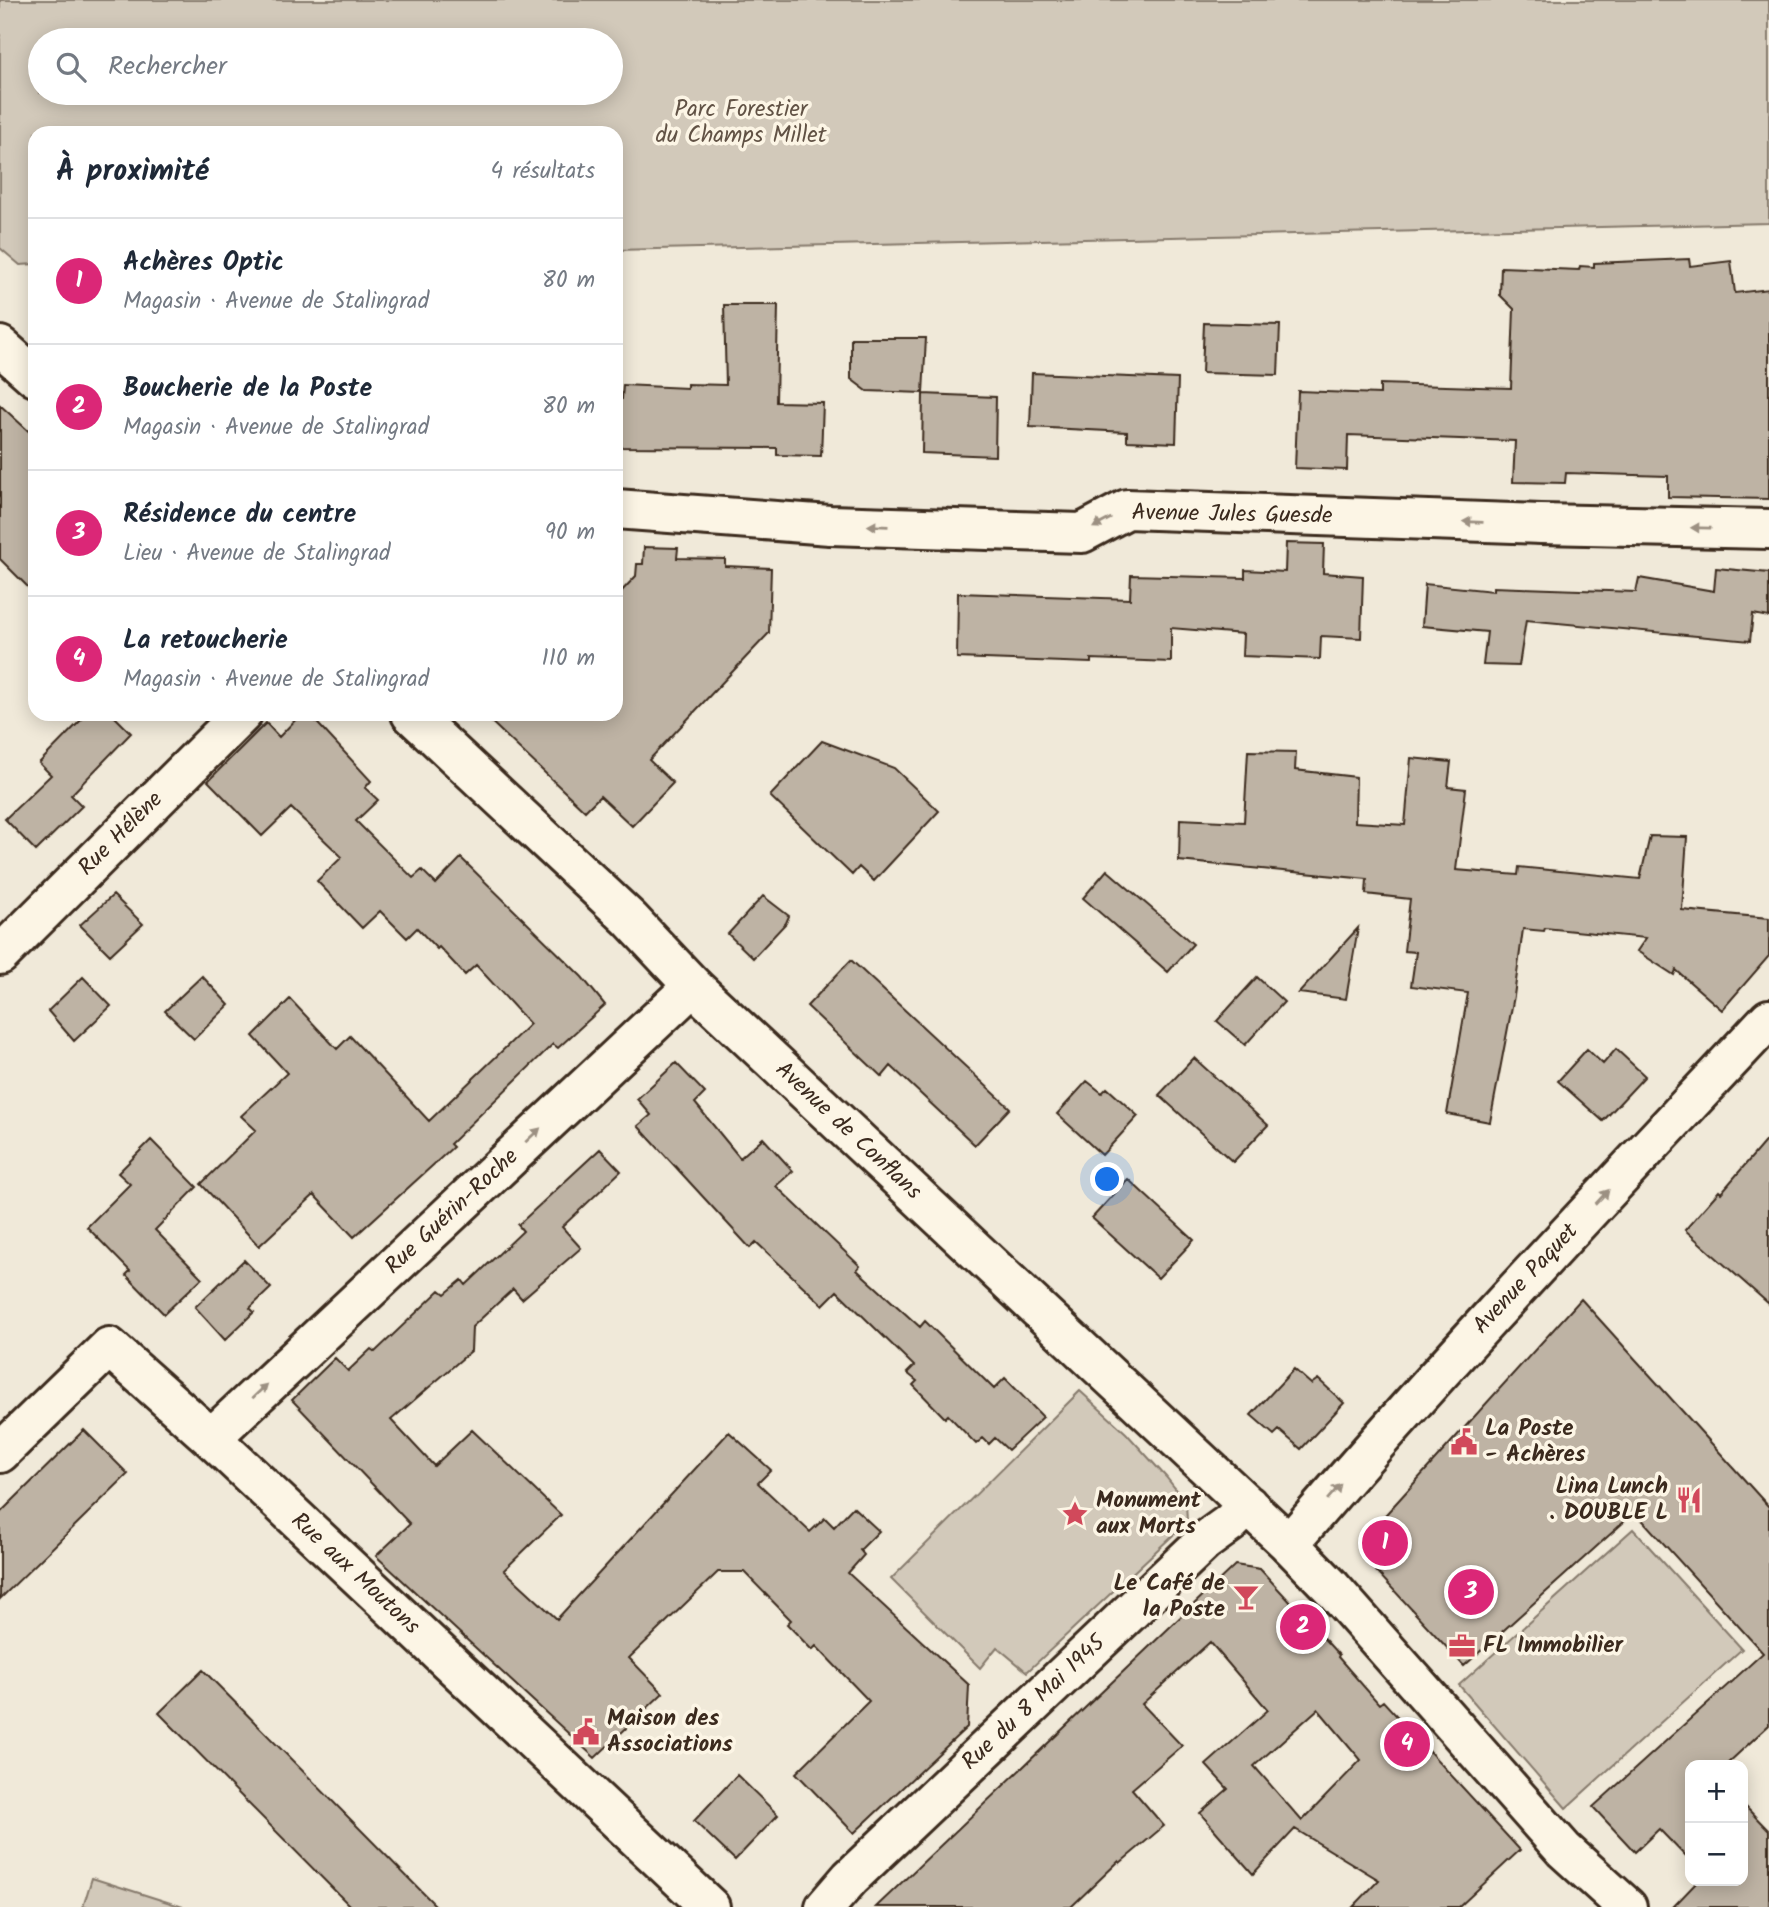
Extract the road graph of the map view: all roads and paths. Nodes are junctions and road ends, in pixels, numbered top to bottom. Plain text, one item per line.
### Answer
1 (0, 346) edge
2 (28, 371) edge
3 (623, 510) edge
4 (1769, 529) edge
5 (236, 721) edge
6 (418, 721) edge
7 (0, 955) edge
8 (693, 986) junction
9 (1769, 1019) edge
10 (211, 1438) junction
11 (0, 1453) edge
12 (1248, 1505) junction
13 (1289, 1544) junction
14 (710, 1907) edge
15 (825, 1907) edge
16 (1627, 1907) edge

1 - 2 street
4 -> 3 street, Avenue Jules Guesde
5 - 7 street, Rue Hélène
6 - 8 street, Avenue de Conflans
10 -> 8 street, Rue Guérin-Roche
8 - 12 street, Avenue de Conflans
13 -> 9 street, Avenue Paquet
10 - 11 street, Rue aux Moutons
10 - 14 street, Rue aux Moutons
12 - 13 street, Avenue de Conflans
12 - 15 street, Rue du 8 Mai 1945
13 - 16 street, Avenue de Conflans

